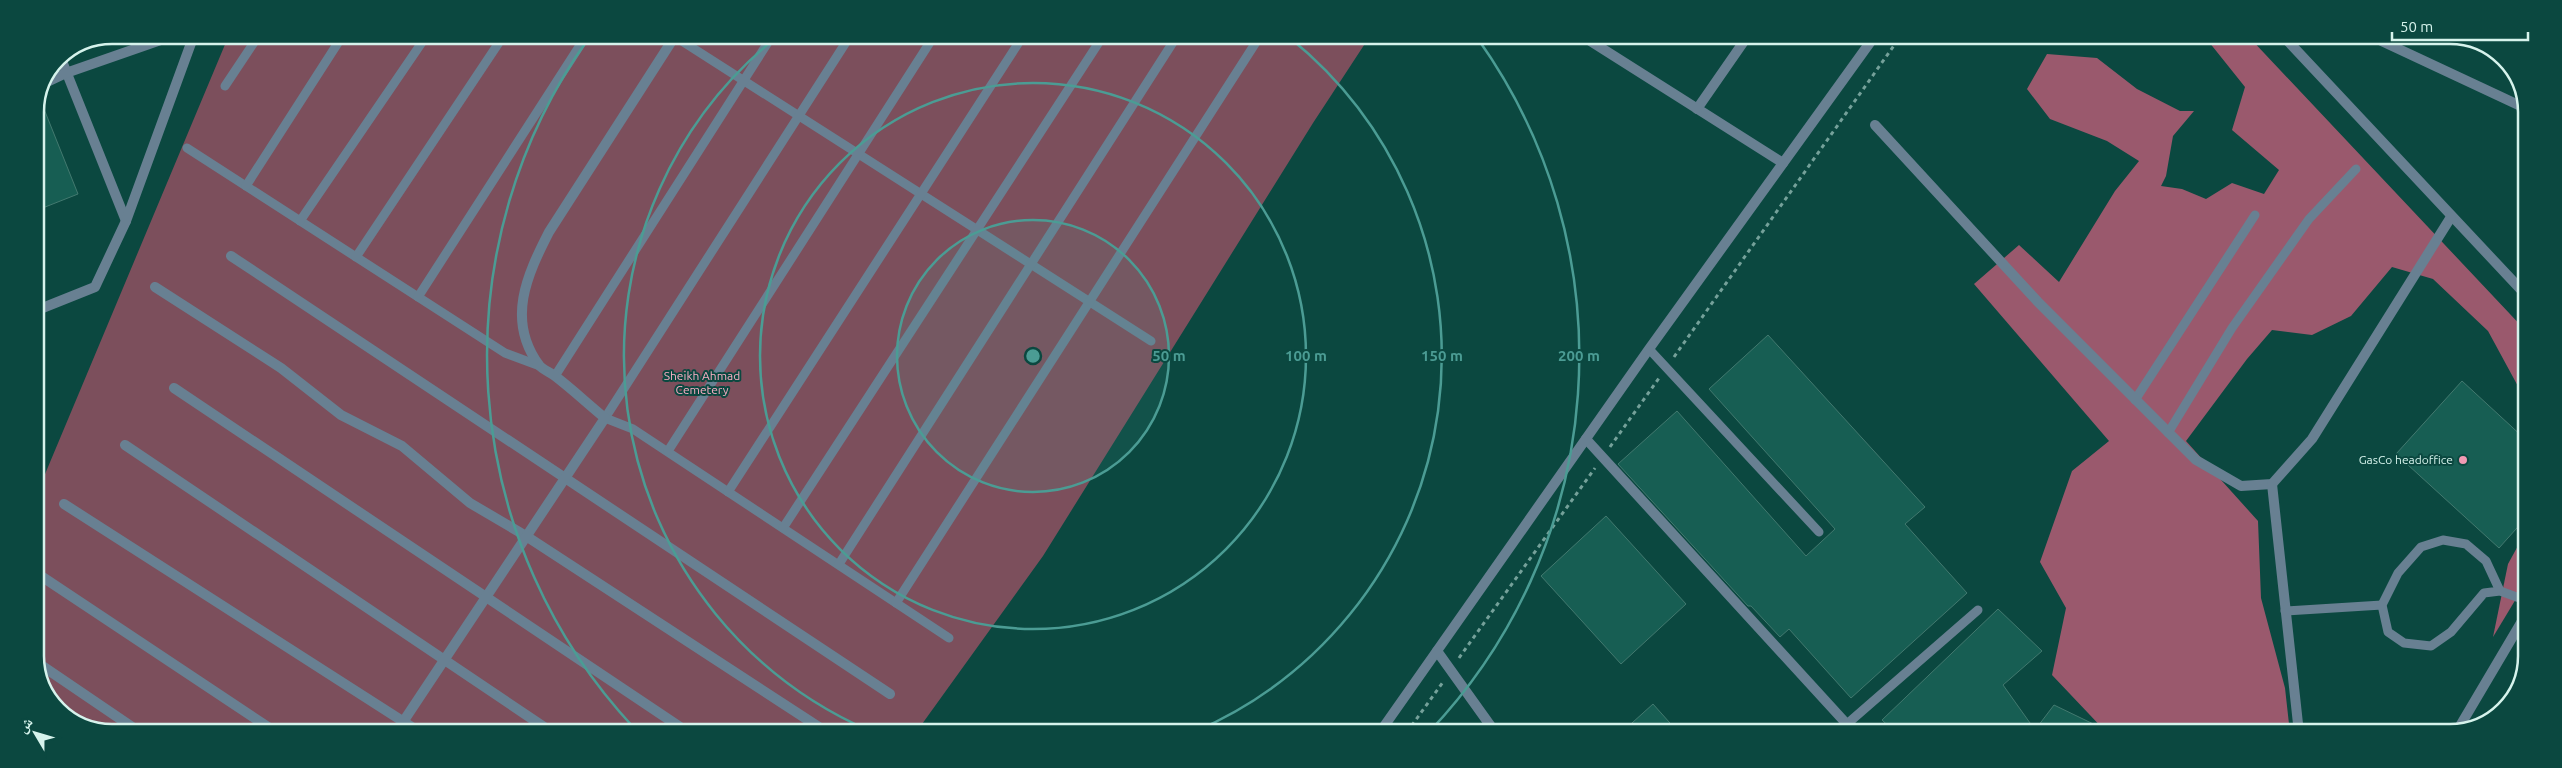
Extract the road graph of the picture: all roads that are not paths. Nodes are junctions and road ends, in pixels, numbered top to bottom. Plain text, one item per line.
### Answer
1 (149, 44) edge
2 (191, 44) edge
3 (252, 44) edge
4 (336, 44) edge
5 (421, 44) edge
6 (498, 44) edge
7 (581, 44) edge
8 (670, 44) edge
9 (688, 44) edge
10 (767, 44) edge
11 (845, 44) edge
12 (929, 44) edge
13 (1018, 44) edge
14 (1098, 44) edge
15 (1172, 44) edge
16 (1255, 44) edge
17 (1595, 44) edge
18 (1742, 44) edge
19 (1869, 44) edge
20 (2290, 44) edge
21 (2386, 44) edge
22 (63, 65) edge
23 (66, 73) junction
24 (52, 80) edge
25 (744, 80) junction
26 (225, 86) dead end
27 (2518, 106) edge
28 (1697, 109) junction
29 (799, 116) junction
30 (1875, 125) dead end
31 (187, 148) dead end
32 (858, 154) junction
33 (1783, 163) junction
34 (2356, 170) dead end
35 (246, 186) junction
36 (921, 194) junction
37 (2255, 215) dead end
38 (2451, 217) junction
39 (126, 221) junction
40 (300, 221) junction
41 (977, 230) junction
42 (231, 256) dead end
43 (356, 257) junction
44 (1031, 265) junction
45 (155, 287) dead end
46 (2518, 287) edge
47 (418, 297) junction
48 (1089, 302) junction
49 (44, 307) edge
50 (1151, 341) dead end
51 (1649, 349) junction
52 (540, 366) junction
53 (555, 376) junction
54 (174, 388) dead end
55 (2135, 400) junction
56 (605, 418) junction
57 (2168, 432) junction
58 (1586, 439) junction
59 (125, 445) dead end
60 (668, 451) junction
61 (565, 478) junction
62 (2272, 484) junction
63 (728, 492) junction
64 (64, 504) dead end
65 (783, 528) junction
66 (1819, 532) dead end
67 (526, 536) junction
68 (839, 564) junction
69 (44, 578) edge
70 (2500, 591) junction
71 (486, 597) junction
72 (2518, 597) edge
73 (896, 603) junction
74 (2382, 605) junction
75 (1978, 610) dead end
76 (2286, 611) junction
77 (2518, 628) edge
78 (949, 638) dead end
79 (1437, 651) junction
80 (443, 661) junction
81 (45, 669) edge
82 (890, 694) dead end
83 (403, 721) junction
84 (2462, 723) edge
85 (129, 724) edge
86 (263, 724) edge
87 (401, 724) edge
88 (408, 724) edge
89 (539, 724) edge
90 (676, 724) edge
91 (814, 724) edge
92 (1386, 724) edge
93 (1490, 724) edge
94 (1846, 724) edge
95 (1854, 724) edge
96 (2298, 724) edge

1 - 23 street
2 - 39 street
3 - 26 lane
4 - 35 lane
5 - 40 lane
6 - 43 lane
7 - 47 lane
8 - 52 street
9 - 25 lane
10 - 25 lane
11 - 29 lane
12 - 32 lane
13 - 36 lane
14 - 41 lane
15 - 44 lane
16 - 48 lane
17 - 28 street
18 - 28 street
19 - 33 street
20 - 38 street
21 - 27 street
22 - 23 street
23 - 24 street
23 - 39 street
25 - 29 lane
25 - 53 lane
28 - 33 street
29 - 32 lane
29 - 56 lane
30 - 55 street
31 - 35 lane
32 - 36 lane
32 - 60 lane
33 - 51 street
34 - 57 lane
35 - 40 lane
36 - 41 lane
36 - 63 lane
37 - 55 lane
38 - 46 street
38 - 62 street
39 - 49 street
40 - 43 lane
41 - 44 lane
41 - 65 lane
42 - 61 street
43 - 47 lane
44 - 48 lane
44 - 68 lane
45 - 67 street
47 - 52 lane
48 - 50 lane
48 - 73 lane
51 - 58 street
51 - 66 lane
52 - 53 street
53 - 56 street
54 - 71 street
55 - 57 street
56 - 60 lane
56 - 61 street
57 - 62 street
58 - 79 street
58 - 94 street
59 - 80 street
60 - 63 lane
61 - 67 street
61 - 82 street
62 - 76 street
63 - 65 lane
64 - 83 street
65 - 68 lane
67 - 71 street
67 - 91 street
68 - 73 lane
69 - 86 street
70 - 72 lane
70 - 74 lane
70 - 74 lane
71 - 80 street
71 - 90 street
73 - 78 lane
74 - 76 lane
75 - 95 lane
76 - 96 street
77 - 84 street
79 - 92 street
79 - 93 street
80 - 83 street
80 - 89 street
81 - 85 street
83 - 87 street
83 - 88 street

